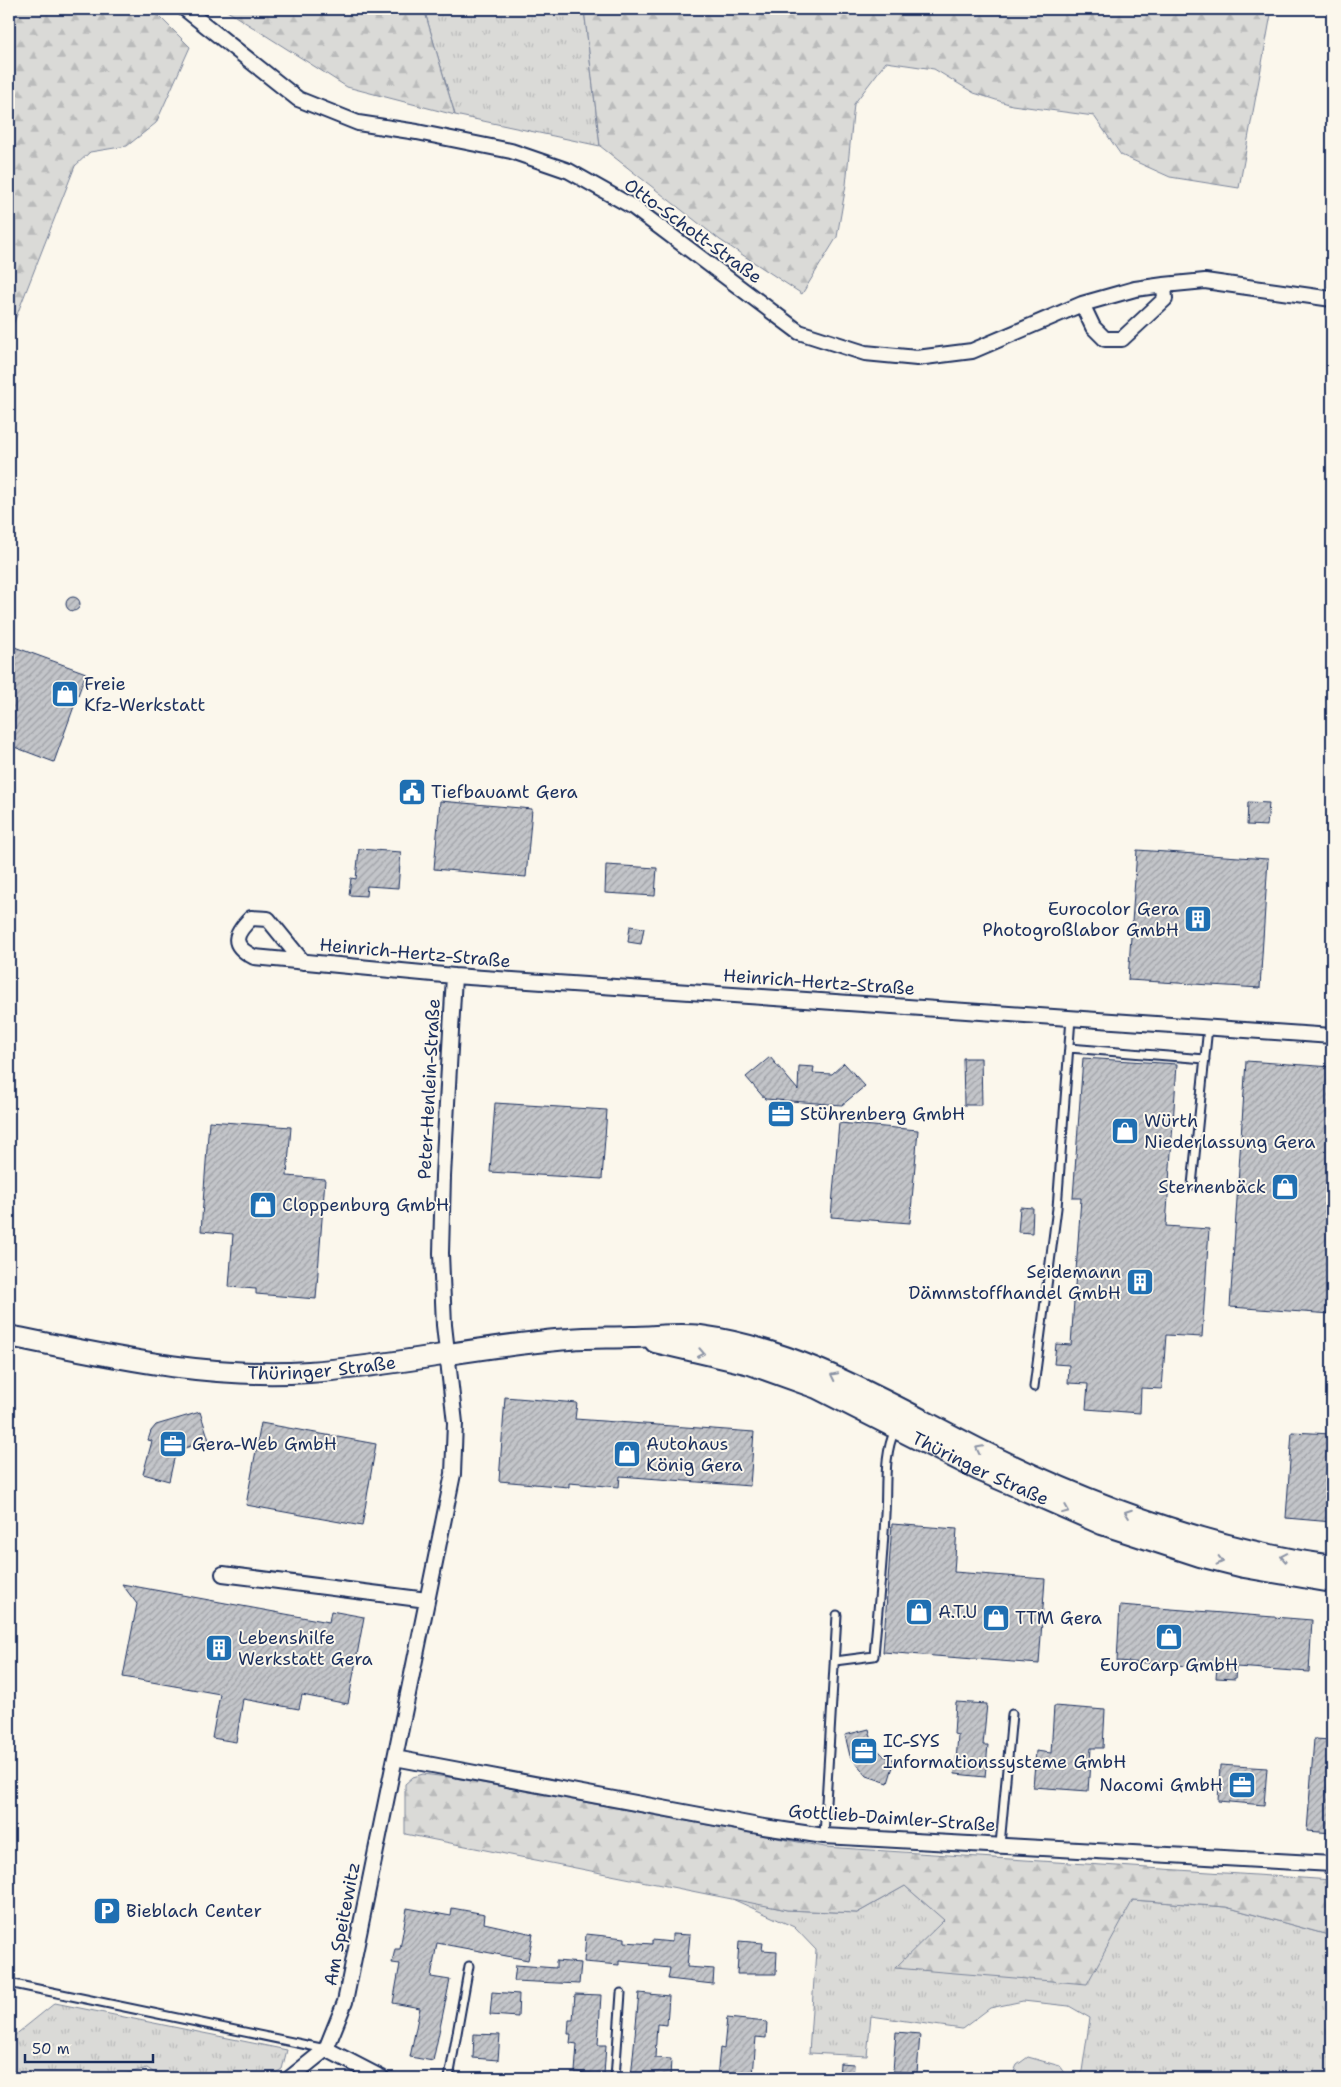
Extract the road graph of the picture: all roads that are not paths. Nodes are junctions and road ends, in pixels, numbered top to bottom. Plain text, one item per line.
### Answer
1 (186, 9) edge
2 (1164, 285) junction
3 (1332, 299) edge
4 (1082, 304) junction
5 (303, 962) junction
6 (454, 976) junction
7 (1071, 1018) junction
8 (1208, 1027) junction
9 (1332, 1036) edge
10 (1069, 1048) junction
11 (1205, 1059) junction
12 (1192, 1185) dead end
13 (9, 1336) edge
14 (448, 1354) junction
15 (1034, 1387) dead end
16 (900, 1420) junction
17 (1332, 1566) edge
18 (223, 1574) dead end
19 (1332, 1582) edge
20 (427, 1600) junction
21 (837, 1615) dead end
22 (834, 1661) junction
23 (1012, 1714) dead end
24 (395, 1758) junction
25 (824, 1836) junction
26 (1000, 1845) junction
27 (1332, 1864) edge
28 (469, 1966) dead end
29 (9, 1983) edge
30 (621, 1993) dead end
31 (326, 2049) junction
32 (290, 2078) edge
33 (382, 2078) edge
34 (449, 2078) edge
35 (615, 2078) edge

1 - 4 street, Otto-Schott-Straße
2 - 3 street, Otto-Schott-Straße
2 - 4 street, Otto-Schott-Straße
2 - 4 street
5 - 5 street, Heinrich-Hertz-Straße
5 - 6 street, Heinrich-Hertz-Straße
6 - 7 street, Heinrich-Hertz-Straße
6 - 14 street, Peter-Henlein-Straße
7 - 8 street, Heinrich-Hertz-Straße
7 - 10 lane
8 - 9 street, Heinrich-Hertz-Straße
8 - 11 lane
10 - 11 lane
10 - 15 lane
11 - 12 lane
13 - 14 main road, Thüringer Straße
14 - 16 main road, Thüringer Straße
14 - 20 street, Peter-Henlein-Straße
17 -> 16 main road, Thüringer Straße
16 -> 19 main road, Thüringer Straße
16 - 22 lane
18 - 20 street
20 - 24 street, Am Speitewitz
21 - 22 lane
22 - 25 lane
23 - 26 lane
24 - 25 street, Gottlieb-Daimler-Straße
24 - 31 street, Am Speitewitz
25 - 26 street, Gottlieb-Daimler-Straße
26 - 27 street, Gottlieb-Daimler-Straße
28 - 34 lane
29 - 31 lane
30 - 35 lane
31 - 32 street, Am Speitewitz
31 - 33 street

